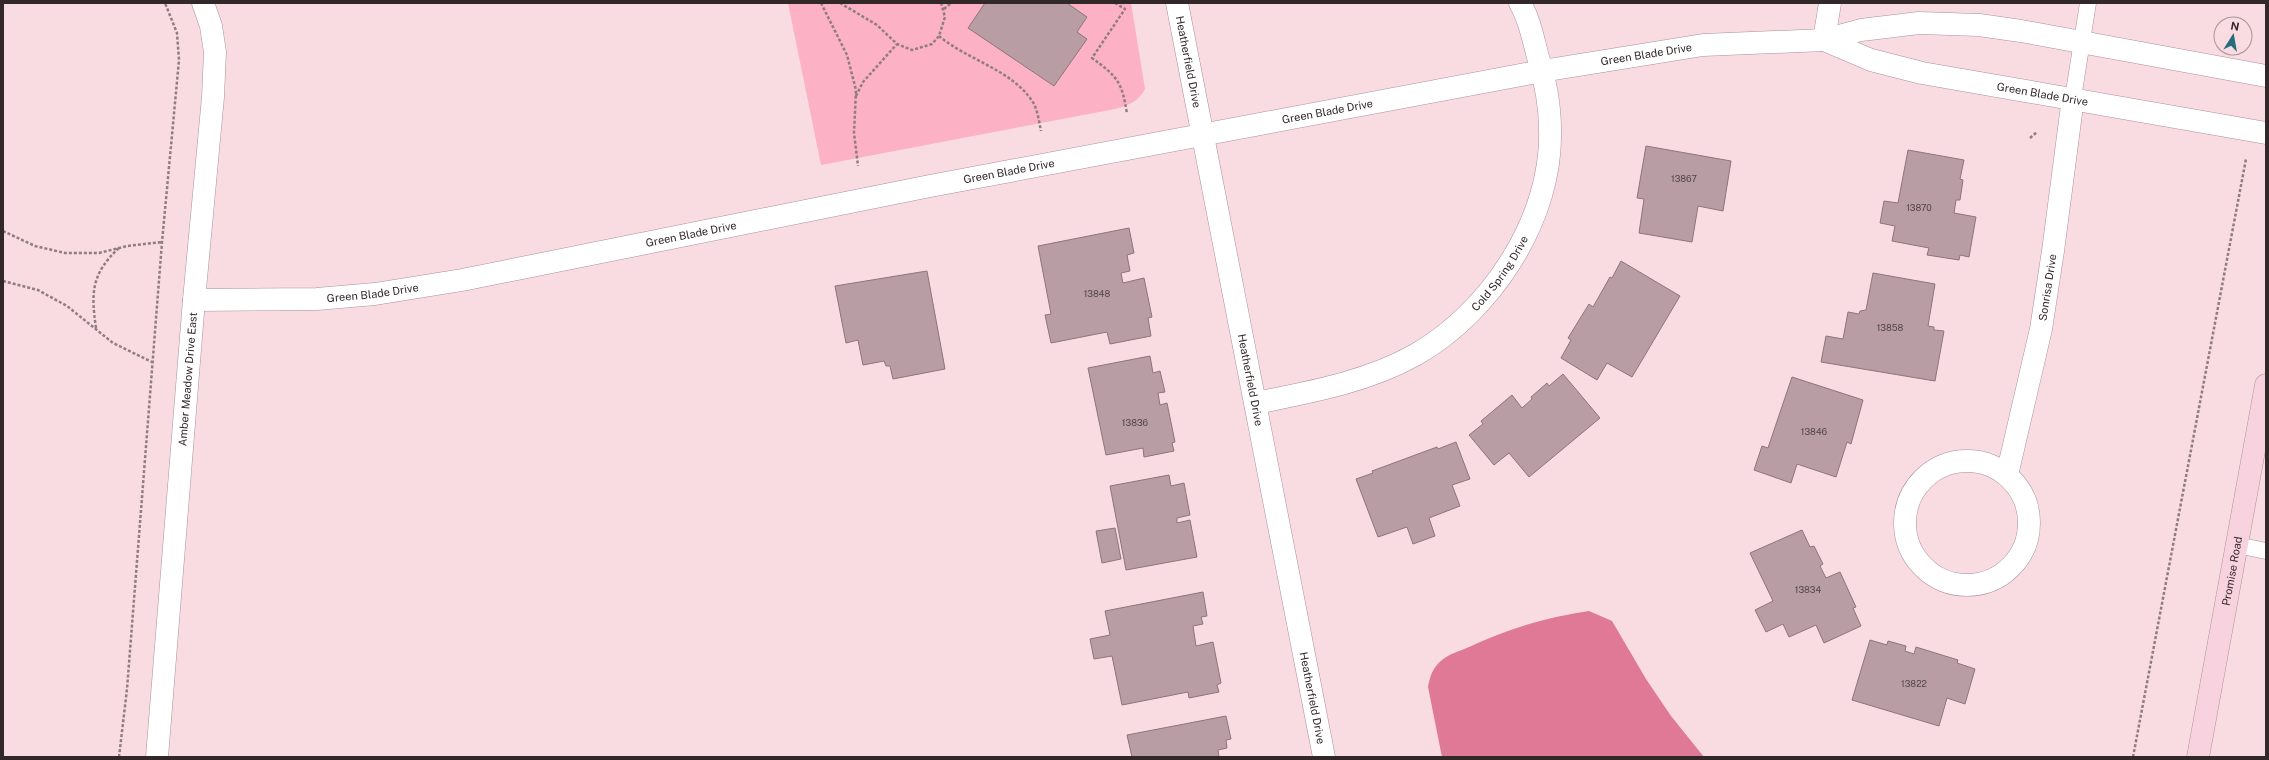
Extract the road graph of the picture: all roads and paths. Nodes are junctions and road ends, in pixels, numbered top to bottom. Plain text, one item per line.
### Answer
1 (165, 3) edge
2 (203, 3) edge
3 (821, 3) edge
4 (840, 3) edge
5 (941, 3) edge
6 (951, 3) edge
7 (1115, 3) edge
8 (1177, 3) edge
9 (1520, 3) edge
10 (1830, 3) edge
11 (2088, 3) edge
12 (944, 9) junction
13 (939, 36) junction
14 (1824, 40) junction
15 (2082, 42) junction
16 (897, 44) junction
17 (1542, 71) junction
18 (2266, 76) edge
19 (856, 97) junction
20 (2073, 98) junction
21 (1127, 114) dead end
22 (2041, 130) dead end
23 (1041, 131) dead end
24 (2259, 132) edge
25 (1203, 136) junction
26 (2030, 138) dead end
27 (858, 166) dead end
28 (3, 231) edge
29 (162, 242) junction
30 (119, 248) junction
31 (3, 282) edge
32 (194, 300) junction
33 (96, 329) junction
34 (152, 362) junction
35 (2266, 385) edge
36 (1256, 403) junction
37 (2007, 475) junction
38 (2236, 545) junction
39 (2266, 551) edge
40 (119, 757) edge
41 (157, 757) edge
42 (1324, 757) edge
43 (2133, 757) edge
44 (2198, 757) edge

1 - 29 path
2 - 32 street, Amber Meadow Drive East
3 - 19 path
4 - 16 path
5 - 12 path
6 - 12 path
7 - 21 path
8 - 25 street, Heatherfield Drive
9 - 17 street, Cold Spring Drive
10 - 14 street
11 - 15 lane
12 - 13 path
13 - 16 path
13 - 23 path
14 - 15 street, Green Blade Drive
14 - 17 street, Green Blade Drive
14 - 20 street, Green Blade Drive
15 - 18 street, Green Blade Drive
15 - 20 lane
16 - 19 path
17 - 25 street, Green Blade Drive
17 - 36 street, Cold Spring Drive
19 - 27 path
20 - 24 street, Green Blade Drive
20 - 37 street, Sonrisa Drive
22 - 26 path
24 - 43 path
25 - 32 street, Green Blade Drive
25 - 36 street, Heatherfield Drive
28 - 30 path
29 - 30 path
29 - 34 path
30 - 33 path
31 - 33 path
32 - 41 street, Amber Meadow Drive East
33 - 34 path
34 - 40 path
35 - 38 main road, Promise Road
36 - 42 street, Heatherfield Drive
37 - 37 street
38 - 39 lane
38 - 44 main road, Promise Road

